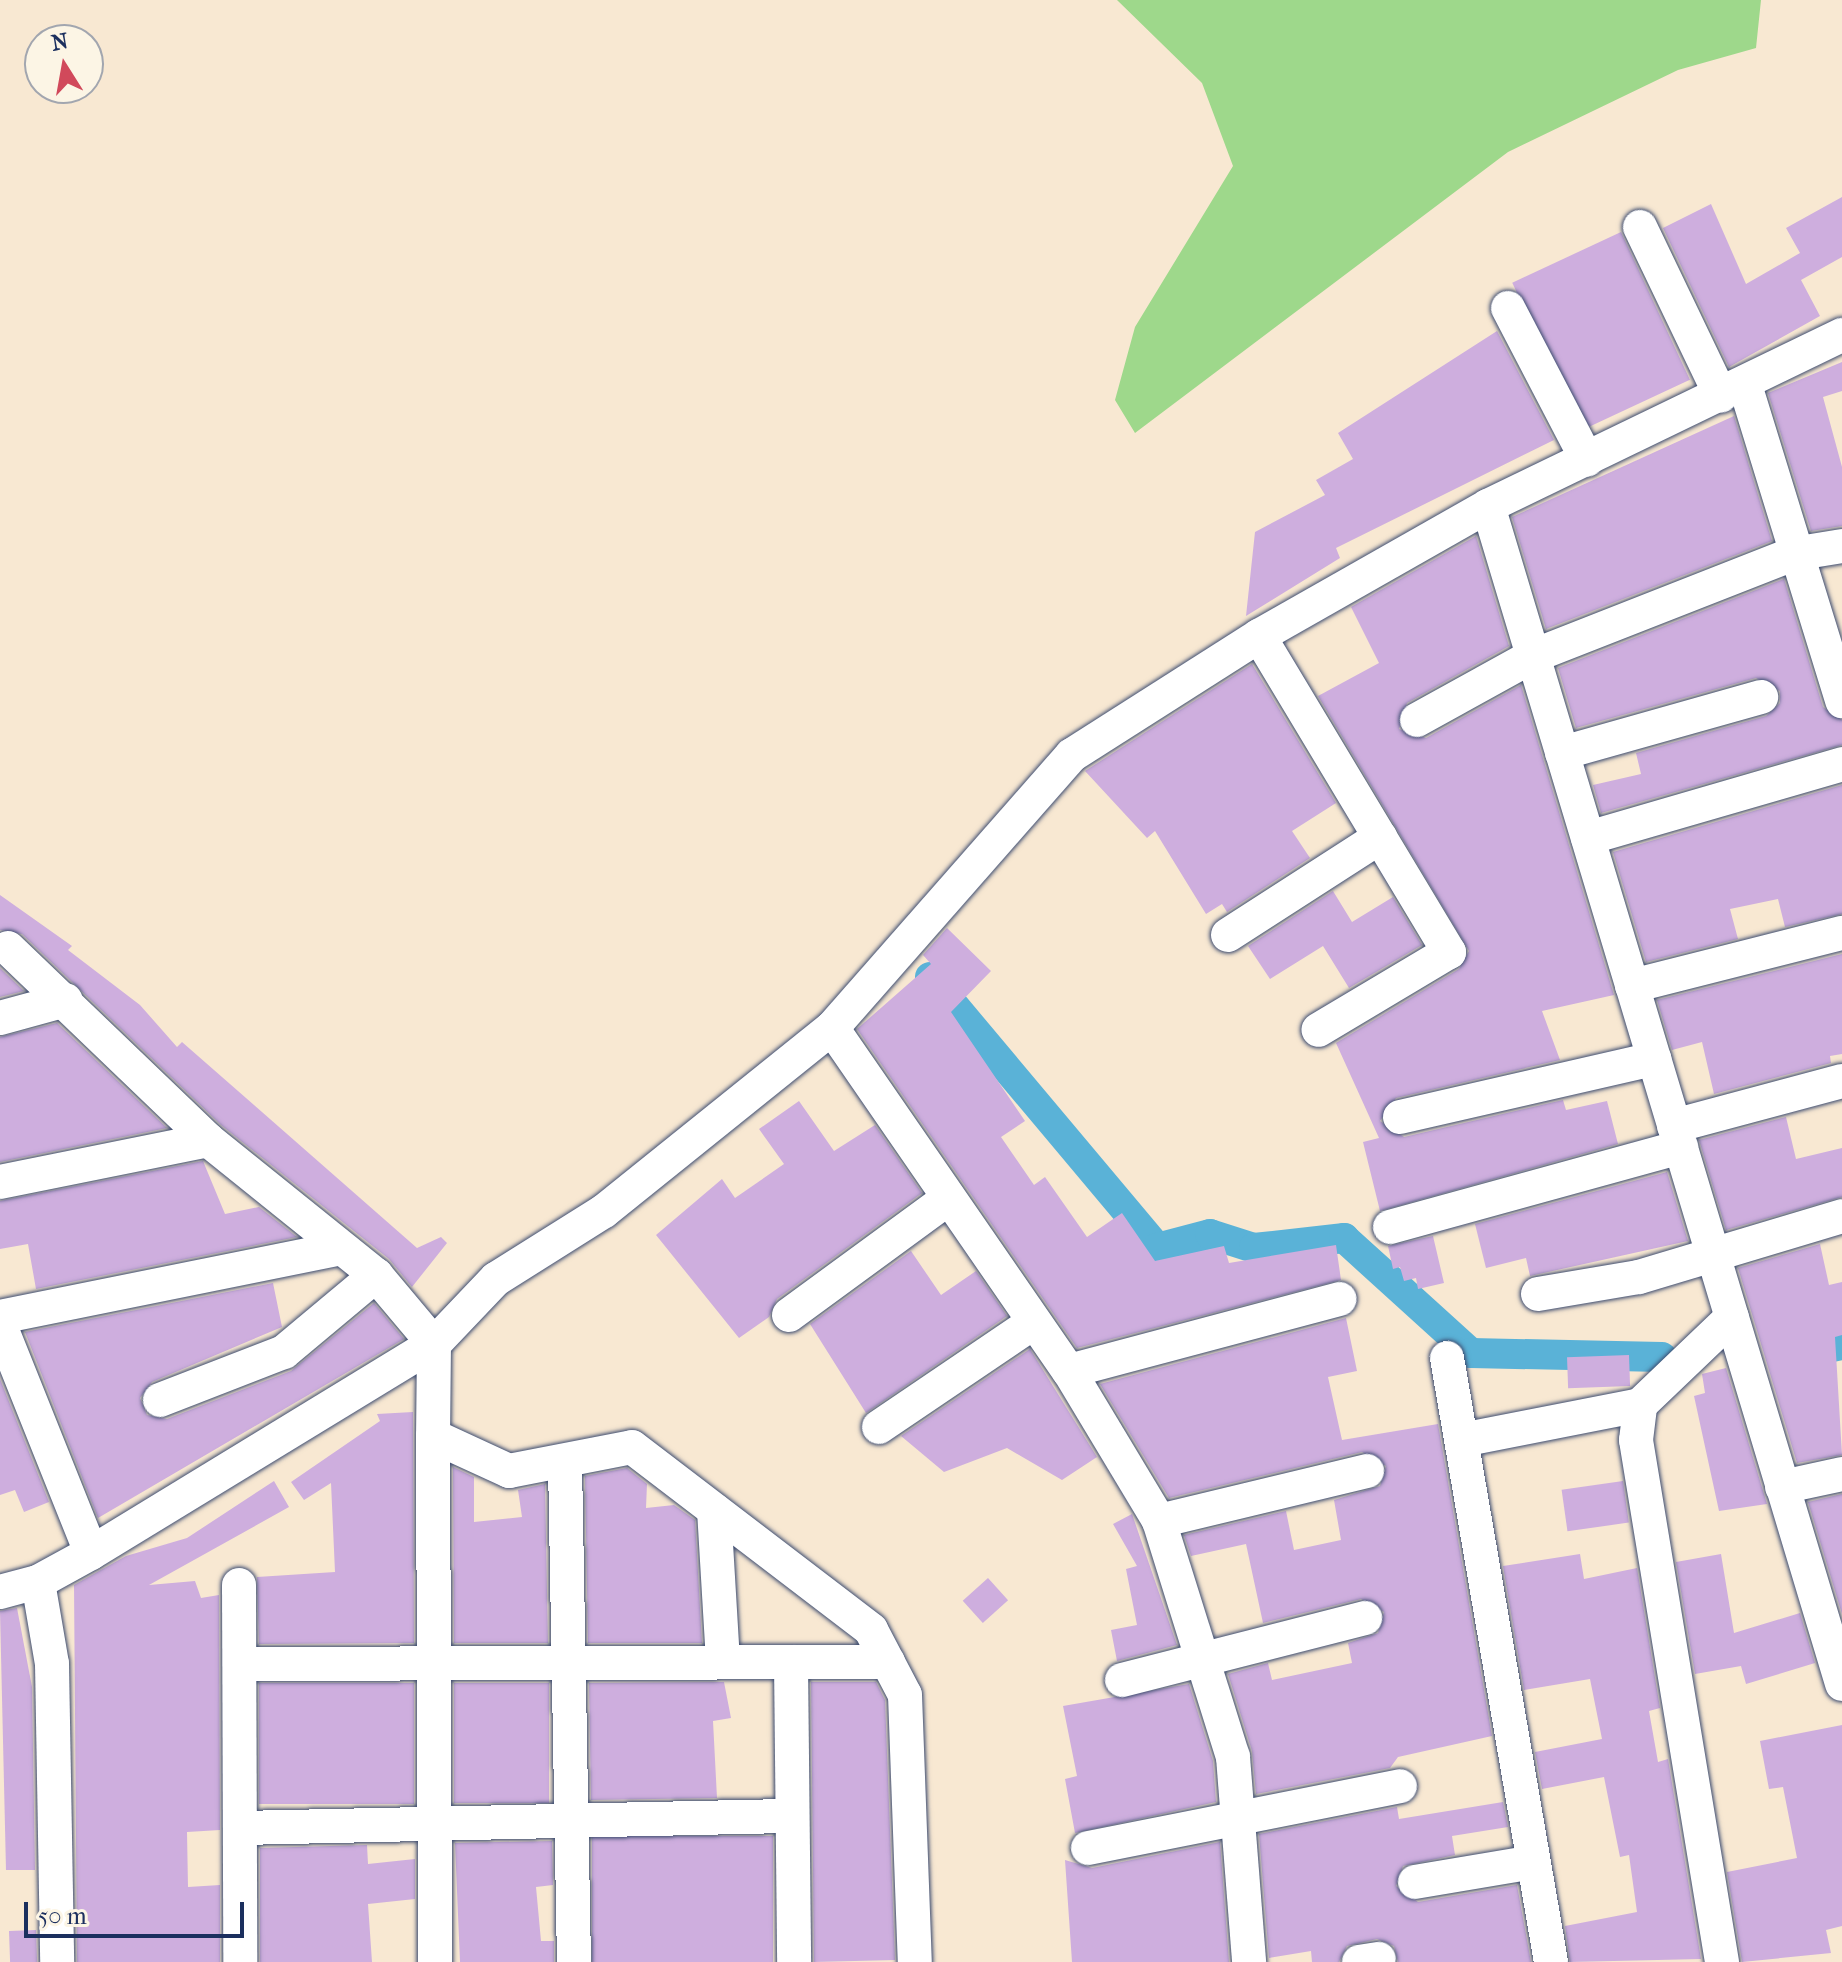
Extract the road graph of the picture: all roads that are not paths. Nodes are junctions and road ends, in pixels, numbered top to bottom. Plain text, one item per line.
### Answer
1 (1640, 227) dead end
2 (1508, 308) dead end
3 (1842, 335) edge
4 (1733, 390) junction
5 (1587, 460) junction
6 (1488, 506) junction
7 (1842, 546) edge
8 (1793, 554) junction
9 (1259, 636) junction
10 (1533, 656) junction
11 (1761, 697) dead end
12 (1842, 698) edge
13 (1417, 720) dead end
14 (1562, 753) junction
15 (1842, 764) edge
16 (1380, 837) junction
17 (1588, 838) junction
18 (1842, 933) edge
19 (1228, 935) dead end
20 (8, 948) dead end
21 (1632, 986) junction
22 (66, 1000) junction
23 (0, 1018) edge
24 (832, 1028) junction
25 (1318, 1030) dead end
26 (1654, 1059) junction
27 (1842, 1081) edge
28 (1400, 1117) dead end
29 (1678, 1136) junction
30 (208, 1140) junction
31 (0, 1182) edge
32 (949, 1198) junction
33 (1842, 1216) edge
34 (1390, 1227) dead end
35 (338, 1249) junction
36 (1712, 1252) junction
37 (376, 1275) junction
38 (1538, 1294) dead end
39 (1340, 1299) dead end
40 (789, 1315) dead end
41 (0, 1317) edge
42 (1732, 1317) junction
43 (1034, 1322) junction
44 (0, 1325) edge
45 (434, 1344) junction
46 (1447, 1358) dead end
47 (1069, 1371) junction
48 (160, 1400) dead end
49 (1640, 1405) junction
50 (879, 1427) dead end
51 (433, 1436) junction
52 (1467, 1439) junction
53 (565, 1462) junction
54 (1367, 1471) dead end
55 (1842, 1474) edge
56 (1782, 1487) junction
57 (714, 1510) junction
58 (1159, 1521) junction
59 (91, 1553) junction
60 (38, 1582) junction
61 (239, 1585) dead end
62 (0, 1592) edge
63 (1365, 1618) dead end
64 (1206, 1658) junction
65 (723, 1662) junction
66 (791, 1662) junction
67 (888, 1662) junction
68 (434, 1663) junction
69 (574, 1663) junction
70 (243, 1664) junction
71 (1122, 1680) dead end
72 (1842, 1684) edge
73 (1400, 1786) dead end
74 (788, 1816) junction
75 (1237, 1820) junction
76 (577, 1821) junction
77 (434, 1824) junction
78 (241, 1828) junction
79 (1088, 1848) dead end
80 (1533, 1862) junction
81 (1415, 1882) dead end
82 (57, 1962) edge
83 (240, 1962) edge
84 (435, 1962) edge
85 (574, 1962) edge
86 (794, 1962) edge
87 (915, 1962) edge
88 (1249, 1962) edge
89 (1551, 1962) edge
90 (1722, 1962) edge

1 - 4 street
2 - 5 street
3 - 4 street
4 - 5 street
4 - 8 street
5 - 6 street
6 - 9 street
6 - 10 street
7 - 8 street
8 - 10 street
8 - 12 street
9 - 16 street
9 - 24 street
10 - 13 street
10 - 14 street
11 - 14 street
14 - 17 street
15 - 17 street
16 - 19 street
16 - 25 street
17 - 21 street
18 - 21 street
20 - 22 street
21 - 26 street
22 - 23 street
22 - 30 street
24 - 32 street
24 - 45 street
26 - 28 street
26 - 29 street
27 - 29 street
29 - 34 street
29 - 36 street
30 - 31 street
30 - 35 street
32 - 40 street
32 - 43 street
33 - 36 street
35 - 37 street
35 - 41 street
36 - 38 street
36 - 42 street
37 - 45 street
37 - 48 street
39 - 47 street
42 - 49 street
42 - 56 street
43 - 47 street
43 - 50 street
44 - 59 street
45 - 51 street
45 - 59 street
46 - 52 street
47 - 58 street
49 - 52 street
49 - 90 street
51 - 53 street
51 - 68 street
52 - 80 street
53 - 57 street
53 - 69 street
54 - 58 street
55 - 56 street
56 - 72 street
57 - 65 street
57 - 67 street
58 - 64 street
59 - 60 street
60 - 62 street
60 - 82 street
61 - 70 street
63 - 64 street
64 - 71 street
64 - 75 street
65 - 66 street
65 - 69 street
66 - 67 street
66 - 74 street
67 - 87 street
68 - 69 street
68 - 70 street
68 - 77 street
69 - 76 street
70 - 78 street
73 - 75 street
74 - 76 street
74 - 86 street
75 - 79 street
75 - 88 street
76 - 77 street
76 - 85 street
77 - 78 street
77 - 84 street
78 - 83 street
80 - 81 street
80 - 89 street

